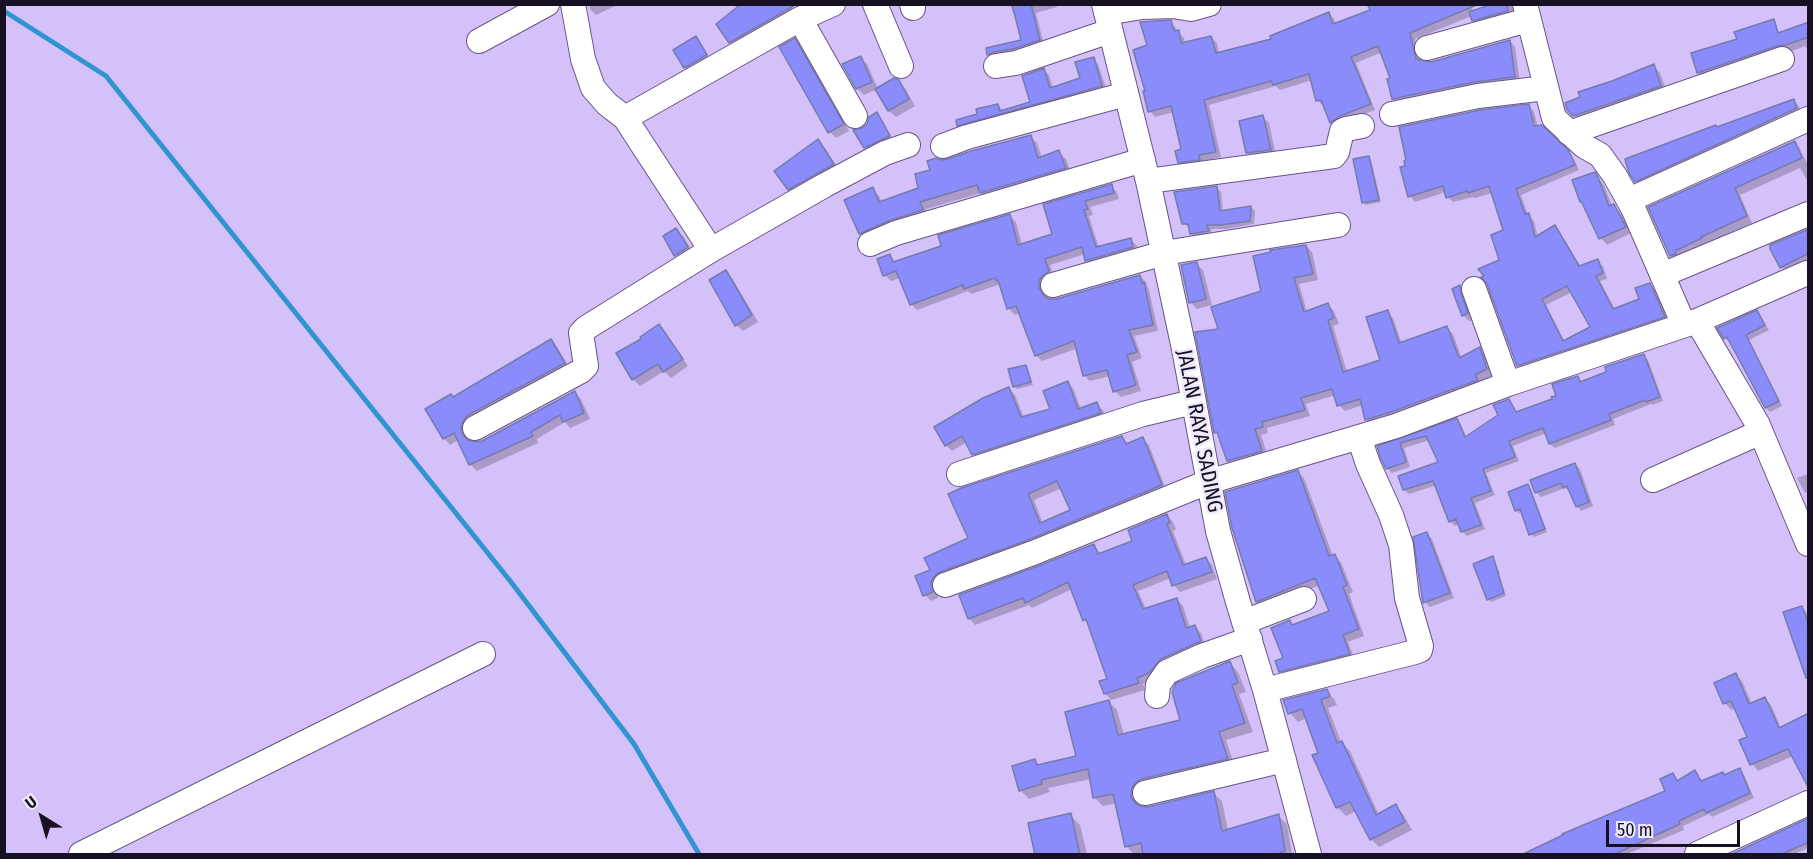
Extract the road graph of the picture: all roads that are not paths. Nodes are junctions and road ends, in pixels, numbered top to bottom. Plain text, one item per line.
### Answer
1 (547, 4) edge
2 (573, 4) edge
3 (833, 4) edge
4 (875, 4) edge
5 (1209, 4) edge
6 (1526, 12) edge
7 (1107, 16) edge
8 (800, 19) junction
9 (479, 41) dead end
10 (1427, 48) dead end
11 (1782, 59) dead end
12 (901, 66) dead end
13 (996, 66) dead end
14 (1546, 88) junction
15 (1126, 94) junction
16 (1392, 114) dead end
17 (855, 116) dead end
18 (625, 118) junction
19 (1809, 119) edge
20 (1362, 126) dead end
21 (1569, 133) junction
22 (908, 145) dead end
23 (943, 146) dead end
24 (1145, 171) junction
25 (1629, 200) junction
26 (1809, 214) edge
27 (1338, 225) dead end
28 (870, 244) dead end
29 (711, 250) junction
30 (1164, 254) junction
31 (1808, 273) edge
32 (1662, 275) junction
33 (1053, 285) dead end
34 (1474, 289) dead end
35 (1690, 323) junction
36 (1508, 384) junction
37 (1193, 402) junction
38 (475, 428) dead end
39 (1761, 432) junction
40 (1359, 437) junction
41 (959, 474) dead end
42 (1653, 480) dead end
43 (1208, 482) junction
44 (1801, 507) edge
45 (1809, 544) edge
46 (945, 585) dead end
47 (1304, 599) dead end
48 (1247, 630) junction
49 (483, 654) dead end
50 (1265, 690) junction
51 (1157, 696) dead end
52 (1284, 760) junction
53 (1145, 793) dead end
54 (1809, 803) edge
55 (81, 855) edge
56 (1309, 855) edge
57 (1697, 855) edge

1 - 9 street
2 - 18 street
3 - 8 street
4 - 12 street
5 - 7 street
6 - 10 street
6 - 14 street
7 - 13 street
7 - 15 street, JALAN RAYA SADING
8 - 17 street
8 - 18 street
11 - 21 street
14 - 16 street
14 - 21 street
15 - 23 street
15 - 24 street, JALAN RAYA SADING
18 - 29 street
19 - 25 street
20 - 24 street
21 - 25 street
22 - 29 street
24 - 28 street
24 - 30 street, JALAN RAYA SADING
25 - 32 street
26 - 32 street
27 - 30 street
29 - 38 street
30 - 33 street
30 - 37 street, JALAN RAYA SADING
31 - 35 street
32 - 35 street
34 - 36 street
35 - 36 street
35 - 39 street
36 - 40 street
37 - 41 street
37 - 43 street, JALAN RAYA SADING
39 - 42 street
39 - 44 street
40 - 43 street
40 - 50 street
43 - 46 street
43 - 48 street, JALAN RAYA SADING
44 - 45 street
47 - 48 street
48 - 50 street, JALAN RAYA SADING
48 - 51 street
49 - 55 street
50 - 52 street, JALAN RAYA SADING
52 - 53 street
52 - 56 street, JALAN RAYA SADING
54 - 57 street

